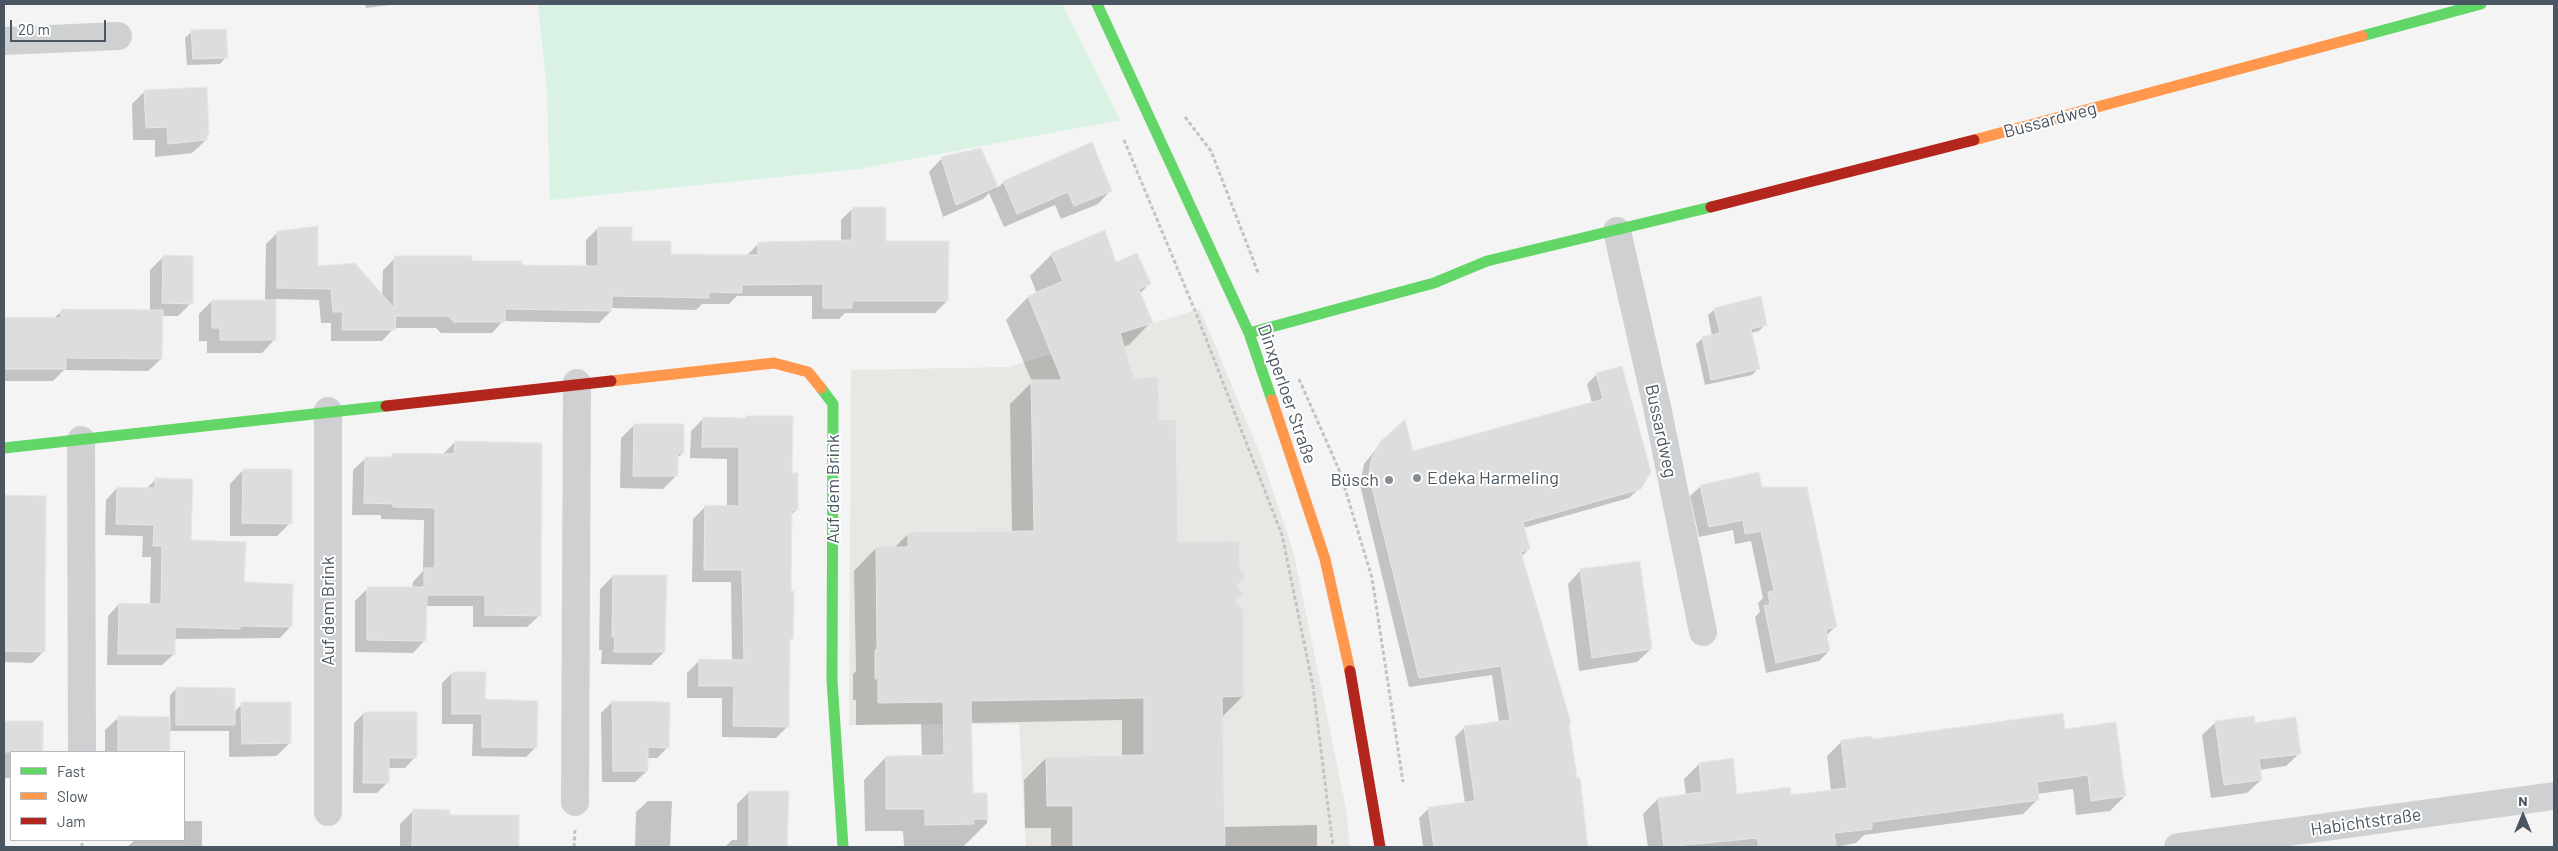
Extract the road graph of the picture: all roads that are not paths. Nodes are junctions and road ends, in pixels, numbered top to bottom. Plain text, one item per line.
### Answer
1 (1097, 4) edge
2 (2481, 4) edge
3 (118, 36) dead end
4 (4, 41) edge
5 (1617, 230) junction
6 (1249, 333) junction
7 (578, 384) junction
8 (328, 411) junction
9 (81, 440) junction
10 (4, 448) edge
11 (1703, 632) dead end
12 (82, 751) edge
13 (2554, 796) edge
14 (575, 802) dead end
15 (328, 812) dead end
16 (843, 847) edge
17 (1380, 847) edge
18 (2178, 847) edge

1 - 6 street, Dinxperloer Straße
2 - 5 street, Bussardweg
3 - 4 street
5 - 6 street, Bussardweg
5 - 11 street, Bussardweg
6 - 17 street, Dinxperloer Straße
7 - 8 street, Auf dem Brink
7 - 14 street
7 - 16 street, Auf dem Brink
8 - 9 street, Auf dem Brink
8 - 15 street, Auf dem Brink
9 - 10 street, Auf dem Brink
9 - 12 street
13 - 18 street, Habichtstraße

